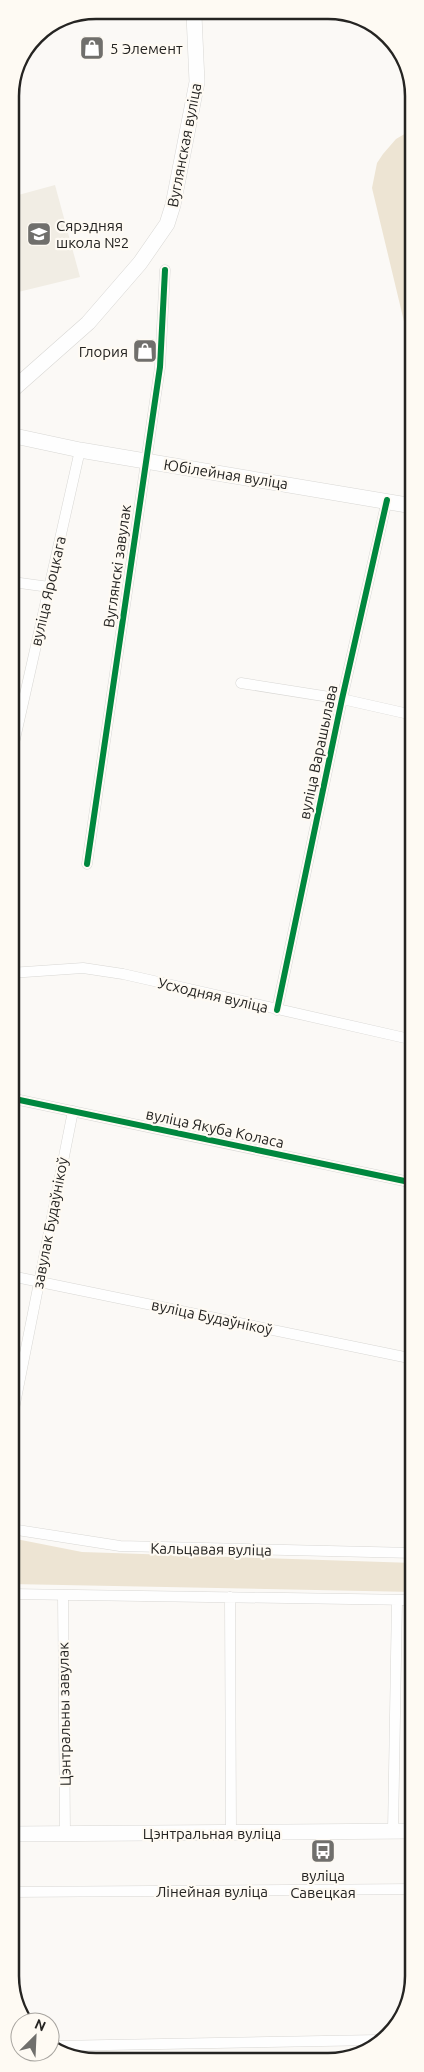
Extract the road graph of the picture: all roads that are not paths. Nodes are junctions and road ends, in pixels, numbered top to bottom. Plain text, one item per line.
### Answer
1 (194, 19) edge
2 (165, 270) dead end
3 (19, 384) edge
4 (19, 437) edge
5 (80, 450) junction
6 (145, 461) junction
7 (387, 500) junction
8 (405, 504) edge
9 (19, 583) edge
10 (49, 587) junction
11 (241, 683) dead end
12 (342, 699) junction
13 (405, 713) edge
14 (19, 721) edge
15 (87, 864) dead end
16 (19, 972) edge
17 (277, 1010) junction
18 (405, 1038) edge
19 (19, 1100) edge
20 (73, 1111) junction
21 (405, 1181) edge
22 (19, 1278) edge
23 (38, 1282) junction
24 (405, 1357) edge
25 (19, 1378) edge
26 (19, 1530) edge
27 (405, 1553) edge
28 (19, 1594) edge
29 (63, 1595) junction
30 (230, 1597) junction
31 (397, 1600) junction
32 (405, 1600) edge
33 (405, 1830) edge
34 (394, 1831) junction
35 (231, 1833) junction
36 (19, 1834) edge
37 (66, 1834) junction
38 (405, 1889) edge
39 (19, 1892) edge
40 (371, 2040) edge
41 (63, 2046) edge

1 - 3 street, Вуглянская вуліца
2 - 6 street, Вуглянскі завулак
4 - 5 street, Юбілейная вуліца
5 - 6 street, Юбілейная вуліца
5 - 10 street, вуліца Яроцкага
6 - 7 street, Юбілейная вуліца
6 - 15 street, Вуглянскі завулак
7 - 8 street, Юбілейная вуліца
7 - 12 street, вуліца Варашылава
9 - 10 street
10 - 14 street, вуліца Яроцкага
11 - 12 street
12 - 13 street
12 - 17 street, вуліца Варашылава
16 - 17 street, Усходняя вуліца
17 - 18 street, Усходняя вуліца
19 - 20 street, вуліца Якуба Коласа
20 - 21 street, вуліца Якуба Коласа
20 - 23 street, завулак Будаўнікоў
22 - 23 street, вуліца Будаўнікоў
23 - 24 street, вуліца Будаўнікоў
23 - 25 street, завулак Будаўнікоў
26 - 27 street, Кальцавая вуліца
28 - 29 street
29 - 30 street
29 - 37 street, Цэнтральны завулак
30 - 31 street
30 - 35 street
31 - 32 street
31 - 34 street
33 - 34 street, Цэнтральная вуліца
34 - 35 street, Цэнтральная вуліца
35 - 37 street, Цэнтральная вуліца
36 - 37 street, Цэнтральная вуліца
38 - 39 street, Лінейная вуліца
40 - 41 street

